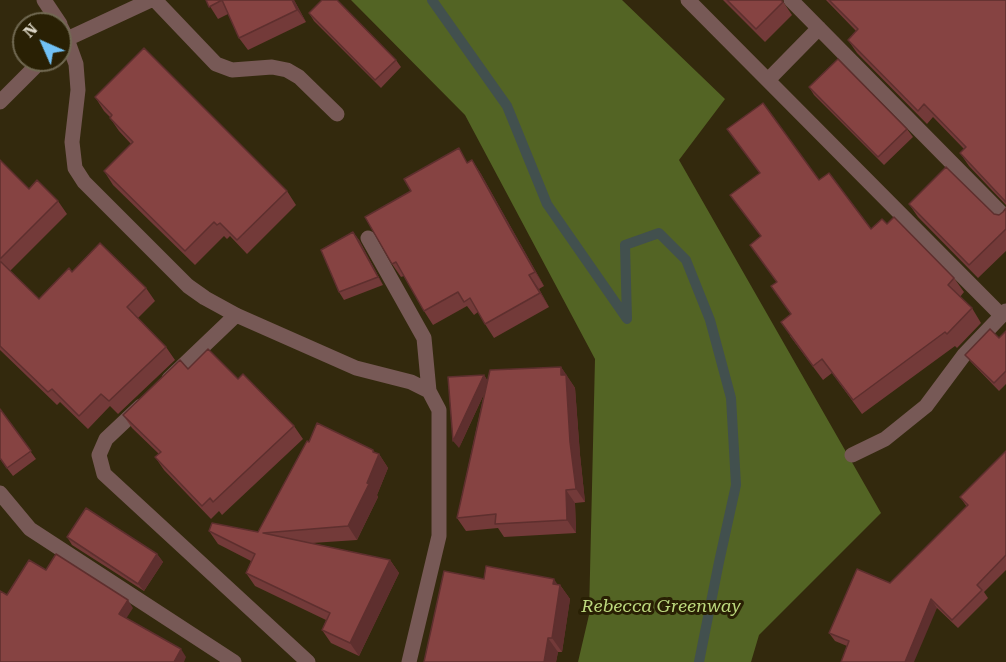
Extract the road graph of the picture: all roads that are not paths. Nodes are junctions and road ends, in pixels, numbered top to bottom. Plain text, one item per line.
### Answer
1 (153, 0) edge
2 (688, 0) edge
3 (791, 0) edge
4 (819, 28) junction
5 (72, 29) edge
6 (72, 55) edge
7 (30, 72) edge
8 (768, 80) junction
9 (0, 102) edge
10 (337, 114) dead end
11 (1006, 218) edge
12 (368, 238) edge
13 (1004, 313) edge
14 (236, 315) junction
15 (429, 391) junction
16 (852, 455) dead end
17 (0, 493) edge
18 (234, 662) edge
19 (308, 662) edge
20 (410, 662) edge

1 - 5 lane
1 - 10 lane
2 - 8 lane
3 - 4 lane
4 - 8 lane
4 - 11 lane
6 - 14 lane
7 - 9 lane
8 - 13 lane
12 - 15 lane
13 - 16 lane
14 - 15 lane
14 - 19 lane
15 - 20 lane
17 - 18 lane

